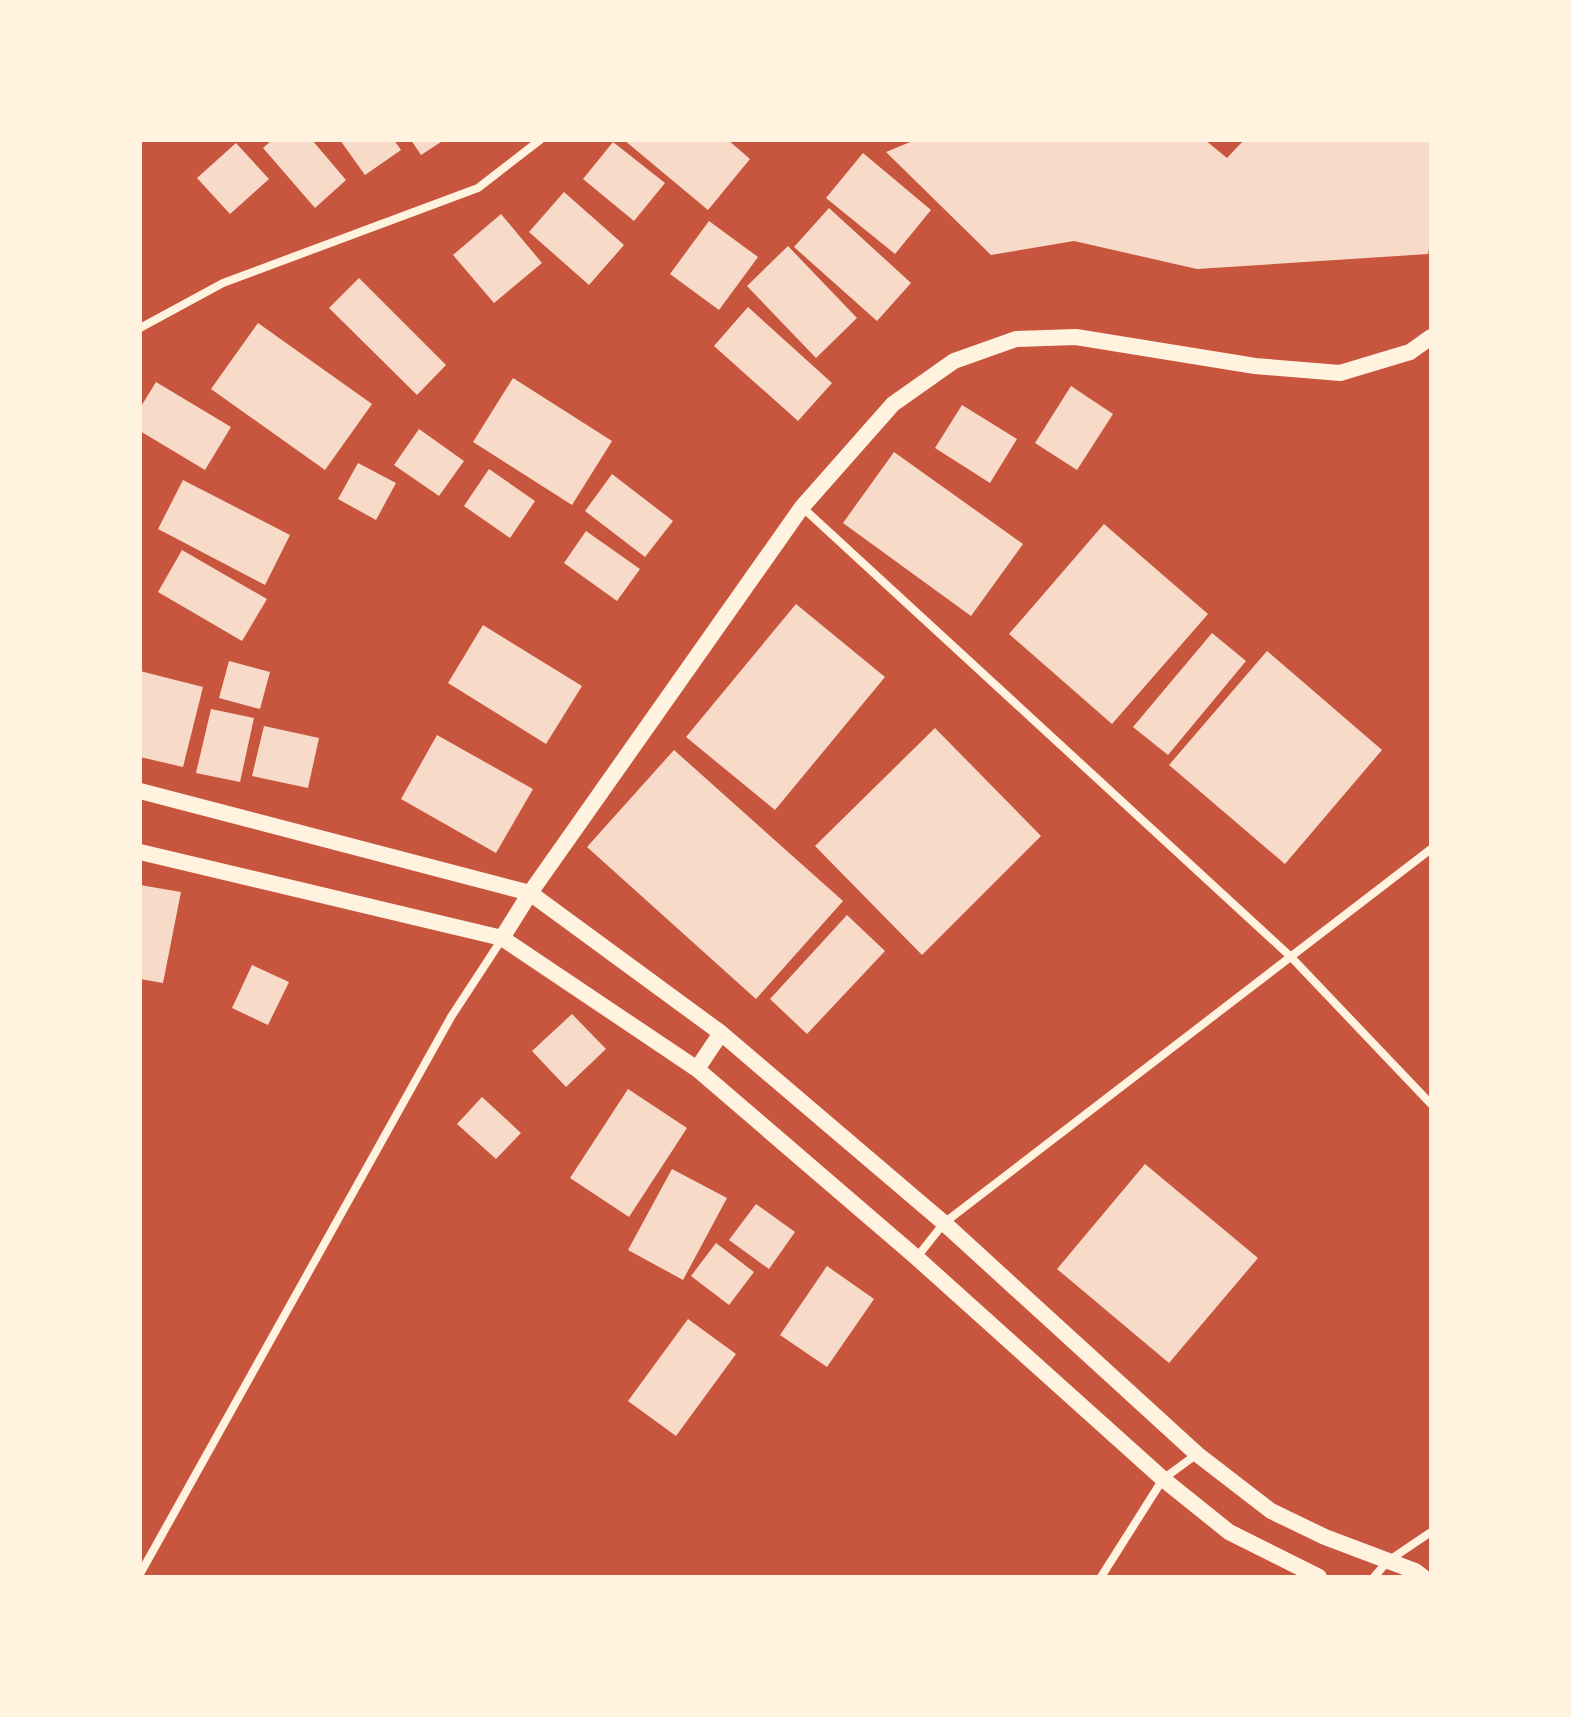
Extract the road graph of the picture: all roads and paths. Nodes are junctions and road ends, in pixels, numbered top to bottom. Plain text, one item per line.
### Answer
1 (540, 140) edge
2 (140, 328) edge
3 (1431, 337) edge
4 (802, 507) junction
5 (140, 791) edge
6 (1431, 849) edge
7 (140, 852) edge
8 (530, 893) junction
9 (502, 938) junction
10 (1291, 957) junction
11 (721, 1033) junction
12 (697, 1069) junction
13 (1431, 1104) edge
14 (944, 1223) junction
15 (917, 1258) junction
16 (1197, 1454) junction
17 (1163, 1479) junction
18 (1431, 1532) edge
19 (1388, 1561) junction
20 (140, 1574) edge
21 (1101, 1577) edge
22 (1319, 1577) edge
23 (1374, 1577) edge
24 (1423, 1577) edge

1 - 2 street
3 - 4 main road
4 - 8 main road
4 - 10 street
5 - 8 main road
6 - 10 street
7 - 9 main road
8 - 9 main road
8 - 11 main road
9 - 12 main road
9 - 20 street
10 - 13 street
10 - 14 street
11 - 12 main road
11 - 14 main road
12 - 15 main road
14 - 15 street
14 - 16 main road
15 - 17 main road
16 - 17 street
16 - 19 main road
17 - 21 street
17 - 22 main road
18 - 19 street
19 - 23 street
19 - 24 main road

